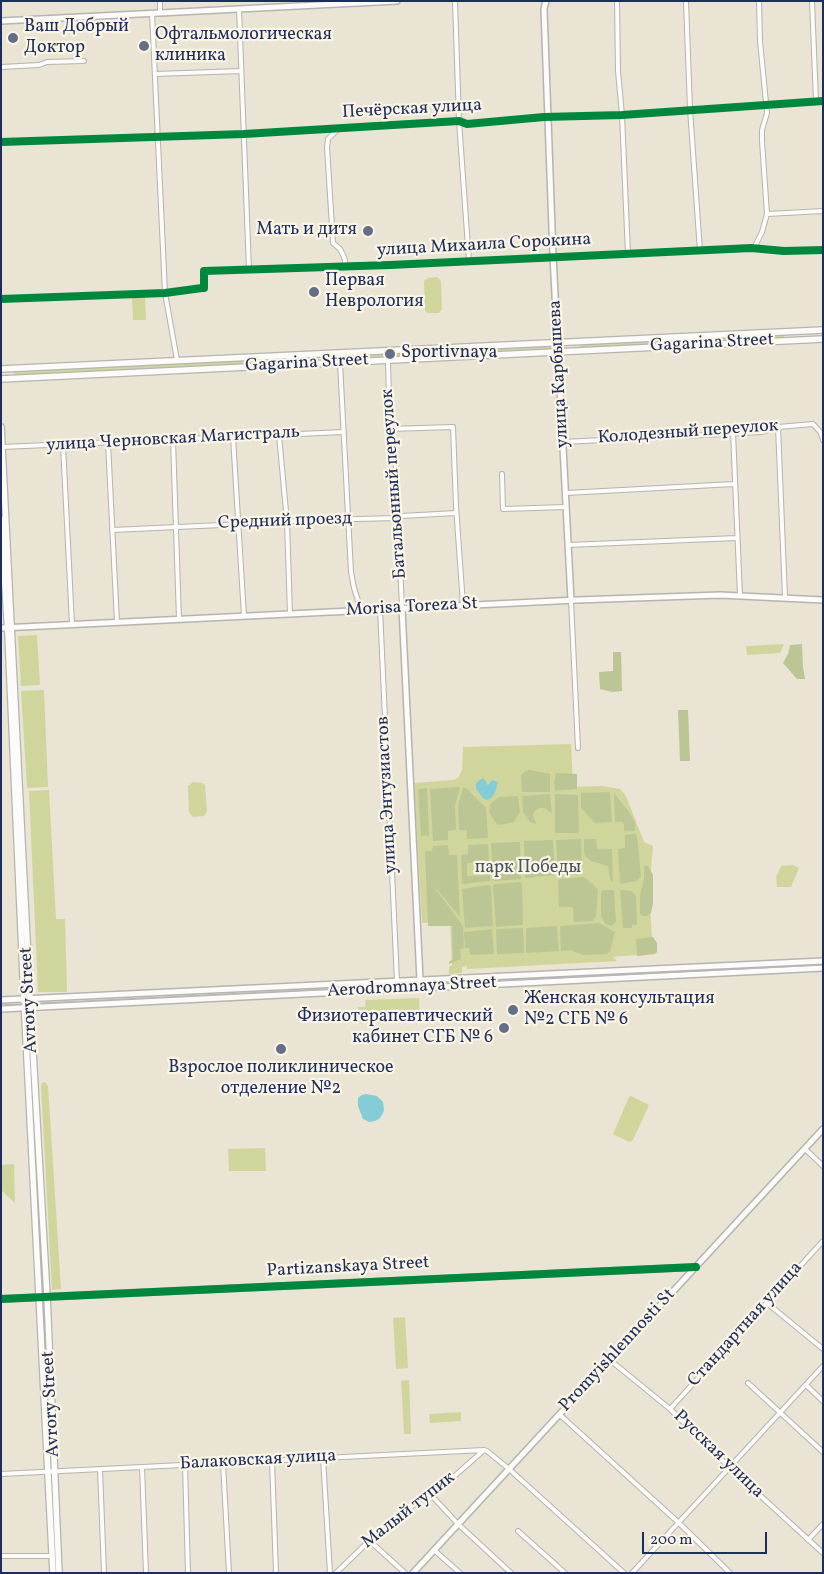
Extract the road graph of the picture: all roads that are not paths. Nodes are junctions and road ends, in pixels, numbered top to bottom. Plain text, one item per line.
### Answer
1 (160, 1) edge
2 (397, 1) edge
3 (455, 1) edge
4 (546, 1) edge
5 (617, 1) edge
6 (686, 1) edge
7 (759, 1) edge
8 (812, 1) edge
9 (239, 9) junction
10 (152, 13) junction
11 (160, 13) junction
12 (1, 21) edge
13 (84, 61) dead end
14 (1, 67) edge
15 (241, 71) junction
16 (155, 74) junction
17 (816, 101) junction
18 (823, 101) edge
19 (766, 105) junction
20 (690, 109) junction
21 (622, 114) junction
22 (548, 118) junction
23 (459, 121) junction
24 (338, 128) junction
25 (244, 134) junction
26 (157, 137) junction
27 (1, 142) edge
28 (823, 211) edge
29 (767, 214) junction
30 (754, 248) junction
31 (823, 250) edge
32 (700, 251) junction
33 (628, 254) junction
34 (554, 256) junction
35 (468, 261) junction
36 (344, 267) junction
37 (249, 270) junction
38 (165, 293) junction
39 (1, 299) edge
40 (823, 330) edge
41 (823, 339) edge
42 (578, 341) junction
43 (558, 343) junction
44 (578, 351) junction
45 (340, 352) junction
46 (559, 352) junction
47 (177, 360) junction
48 (388, 360) junction
49 (340, 363) junction
50 (1, 369) edge
51 (1, 379) edge
52 (1, 427) edge
53 (778, 427) junction
54 (389, 430) junction
55 (344, 432) junction
56 (733, 433) junction
57 (279, 434) junction
58 (233, 437) junction
59 (172, 440) junction
60 (823, 440) edge
61 (108, 442) junction
62 (563, 442) junction
63 (63, 445) junction
64 (2, 447) junction
65 (502, 474) dead end
66 (734, 484) junction
67 (566, 493) junction
68 (566, 506) junction
69 (456, 513) junction
70 (398, 518) junction
71 (1, 519) edge
72 (348, 519) junction
73 (286, 522) junction
74 (238, 524) junction
75 (175, 526) junction
76 (112, 530) junction
77 (737, 538) junction
78 (568, 545) junction
79 (740, 595) junction
80 (785, 598) junction
81 (571, 600) junction
82 (823, 600) edge
83 (463, 605) junction
84 (402, 608) junction
85 (380, 609) junction
86 (361, 610) junction
87 (290, 614) junction
88 (244, 616) junction
89 (179, 619) junction
90 (117, 622) junction
91 (72, 624) junction
92 (7, 628) edge
93 (578, 748) dead end
94 (823, 960) edge
95 (823, 968) edge
96 (420, 980) junction
97 (397, 981) junction
98 (27, 999) junction
99 (1, 1000) edge
100 (28, 1007) junction
101 (1, 1008) edge
102 (823, 1130) edge
103 (805, 1149) junction
104 (823, 1166) edge
105 (823, 1241) edge
106 (696, 1266) junction
107 (47, 1296) junction
108 (39, 1297) junction
109 (1, 1299) edge
110 (767, 1303) junction
111 (823, 1349) edge
112 (610, 1360) junction
113 (823, 1366) edge
114 (748, 1383) dead end
115 (806, 1385) junction
116 (823, 1401) edge
117 (670, 1409) junction
118 (780, 1412) junction
119 (559, 1414) junction
120 (484, 1450) junction
121 (823, 1452) edge
122 (323, 1458) junction
123 (272, 1460) junction
124 (224, 1463) junction
125 (185, 1465) junction
126 (142, 1467) junction
127 (728, 1467) junction
128 (100, 1469) junction
129 (508, 1469) junction
130 (51, 1471) junction
131 (1, 1474) edge
132 (432, 1496) junction
133 (679, 1523) junction
134 (458, 1524) junction
135 (823, 1524) edge
136 (518, 1531) dead end
137 (808, 1540) junction
138 (372, 1543) junction
139 (434, 1550) junction
140 (823, 1553) edge
141 (1, 1556) edge
142 (52, 1556) junction
143 (53, 1573) edge
144 (59, 1573) edge
145 (104, 1573) edge
146 (146, 1573) edge
147 (188, 1573) edge
148 (228, 1573) edge
149 (276, 1573) edge
150 (330, 1573) edge
151 (336, 1573) edge
152 (406, 1573) edge
153 (413, 1573) edge
154 (460, 1573) edge
155 (512, 1573) edge
156 (565, 1573) edge
157 (624, 1573) edge
158 (632, 1573) edge
159 (730, 1573) edge

1 - 11 street
2 - 9 main road
3 - 23 street
4 - 22 main road, улица Карбышева
5 - 21 street
6 - 20 street
7 - 19 street
8 - 17 street
9 - 11 main road
9 - 15 street
10 - 11 main road
10 - 12 main road
10 - 16 street
13 - 14 street
15 - 16 street
15 - 25 street
16 - 26 street
17 - 18 street, Печёрская улица
17 - 19 street, Печёрская улица
19 - 20 street, Печёрская улица
19 - 29 street
20 - 21 street, Печёрская улица
20 - 32 street
21 - 22 street, Печёрская улица
21 - 33 street
22 - 23 street, Печёрская улица
22 - 34 main road, улица Карбышева
23 - 24 street, Печёрская улица
23 - 35 street
24 - 25 street, Печёрская улица
24 - 36 street
25 - 26 street, Печёрская улица
25 - 37 street
26 - 27 street, Печёрская улица
26 - 38 street
28 - 29 street
29 - 30 street
30 - 31 street, улица Михаила Сорокина
30 - 32 street, улица Михаила Сорокина
32 - 33 street, улица Михаила Сорокина
33 - 34 street, улица Михаила Сорокина
34 - 35 street, улица Михаила Сорокина
34 - 43 main road, улица Карбышева
35 - 36 street, улица Михаила Сорокина
36 - 37 street, улица Михаила Сорокина
37 - 38 street, улица Михаила Сорокина
38 - 39 street
38 - 47 street
40 - 42 main road, Gagarina Street
41 - 44 main road, Gagarina Street
42 - 43 main road, Gagarina Street
42 - 44 main road
43 - 45 main road, Gagarina Street
43 - 46 main road, улица Карбышева
44 - 46 main road, Gagarina Street
45 - 47 main road, Gagarina Street
45 - 49 main road
46 - 48 main road, Gagarina Street
46 - 62 main road, улица Карбышева
47 - 50 main road, Gagarina Street
48 - 49 main road, Gagarina Street
48 - 54 street, Батальонный переулок
49 - 51 main road, Gagarina Street
49 - 55 street
52 - 64 main road, Avrory Street
53 - 56 street, Колодезный переулок
53 - 60 street, Колодезный переулок
53 - 80 street
54 - 69 street
54 - 70 street, Батальонный переулок
55 - 57 street, улица Черновская Магистраль
55 - 72 street
56 - 62 street, Колодезный переулок
56 - 66 street
57 - 58 street, улица Черновская Магистраль
57 - 73 street
58 - 59 street, улица Черновская Магистраль
58 - 74 street
59 - 61 street, улица Черновская Магистраль
59 - 75 street
61 - 63 street, улица Черновская Магистраль
61 - 76 street
62 - 67 main road, улица Карбышева
63 - 64 street, улица Черновская Магистраль
63 - 91 street
64 - 92 main road, Avrory Street
65 - 68 street
66 - 67 street
66 - 77 street
67 - 68 main road, улица Карбышева
68 - 78 main road, улица Карбышева
69 - 70 street, Средний проезд
69 - 83 street
70 - 72 street, Средний проезд
70 - 84 street, Батальонный переулок
71 - 92 main road, Avrory Street
72 - 73 street, Средний проезд
72 - 86 street
73 - 74 street, Средний проезд
73 - 87 street
74 - 75 street, Средний проезд
74 - 88 street
75 - 76 street, Средний проезд
75 - 89 street
76 - 90 street
77 - 78 street
77 - 79 street
78 - 81 main road, улица Карбышева
79 - 80 main road, Morisa Toreza St
79 - 81 main road, Morisa Toreza St
80 - 82 main road, Morisa Toreza St
81 - 83 main road, Morisa Toreza St
81 - 93 street, улица Карбышева
83 - 84 main road, Morisa Toreza St
84 - 85 main road, Morisa Toreza St
84 - 96 main road, улица Энтузиастов
85 - 86 main road, Morisa Toreza St
85 - 97 street, улица Энтузиастов
86 - 87 main road, Morisa Toreza St
87 - 88 main road, Morisa Toreza St
88 - 89 main road, Morisa Toreza St
89 - 90 main road, Morisa Toreza St
90 - 91 main road, Morisa Toreza St
91 - 92 main road, Morisa Toreza St
92 - 98 main road, Avrory Street
94 - 96 main road, Aerodromnaya Street
95 - 100 main road, Aerodromnaya Street
96 - 97 main road, Aerodromnaya Street
97 - 98 main road, Aerodromnaya Street
98 - 99 main road, Aerodromnaya Street
98 - 100 main road, Avrory Street
100 - 101 main road, Aerodromnaya Street
100 - 107 main road, Avrory Street
100 - 108 main road, Avrory Street
102 - 103 main road, Promyishlennosti St
103 - 104 street
103 - 106 main road, Promyishlennosti St
105 - 110 street, Стандартная улица
106 - 107 main road, Partizanskaya Street
106 - 112 main road, Promyishlennosti St
107 - 108 main road, Partizanskaya Street
107 - 130 main road, Avrory Street
108 - 109 main road, Partizanskaya Street
108 - 130 main road, Avrory Street
110 - 111 street
110 - 117 street, Стандартная улица
112 - 117 street, Русская улица
112 - 119 main road, Promyishlennosti St
113 - 115 street
114 - 118 street
115 - 116 street
115 - 118 street
117 - 127 street, Русская улица
118 - 121 street
118 - 127 street
119 - 129 main road, Promyishlennosti St
119 - 133 street
120 - 122 street, Балаковская улица
120 - 129 street
120 - 132 street, Малый тупик
122 - 123 street, Балаковская улица
122 - 150 street
123 - 124 street, Балаковская улица
123 - 149 street
124 - 125 street, Балаковская улица
124 - 148 street
125 - 126 street, Балаковская улица
125 - 147 street
126 - 128 street, Балаковская улица
126 - 146 street
127 - 133 street
127 - 137 street, Русская улица
128 - 130 street, Балаковская улица
128 - 145 street
129 - 134 main road, Promyishlennosti St
129 - 157 street
130 - 131 street, Балаковская улица
130 - 142 main road, Avrory Street
130 - 144 main road, Avrory Street
132 - 134 street
132 - 138 street, Малый тупик
133 - 158 street
133 - 159 street
134 - 139 main road, Promyishlennosti St
134 - 155 street
135 - 137 street
136 - 156 street
137 - 140 street, Русская улица
138 - 151 street, Малый тупик
138 - 152 street
139 - 153 main road, Promyishlennosti St
139 - 154 street
141 - 142 street
142 - 143 main road, Avrory Street

